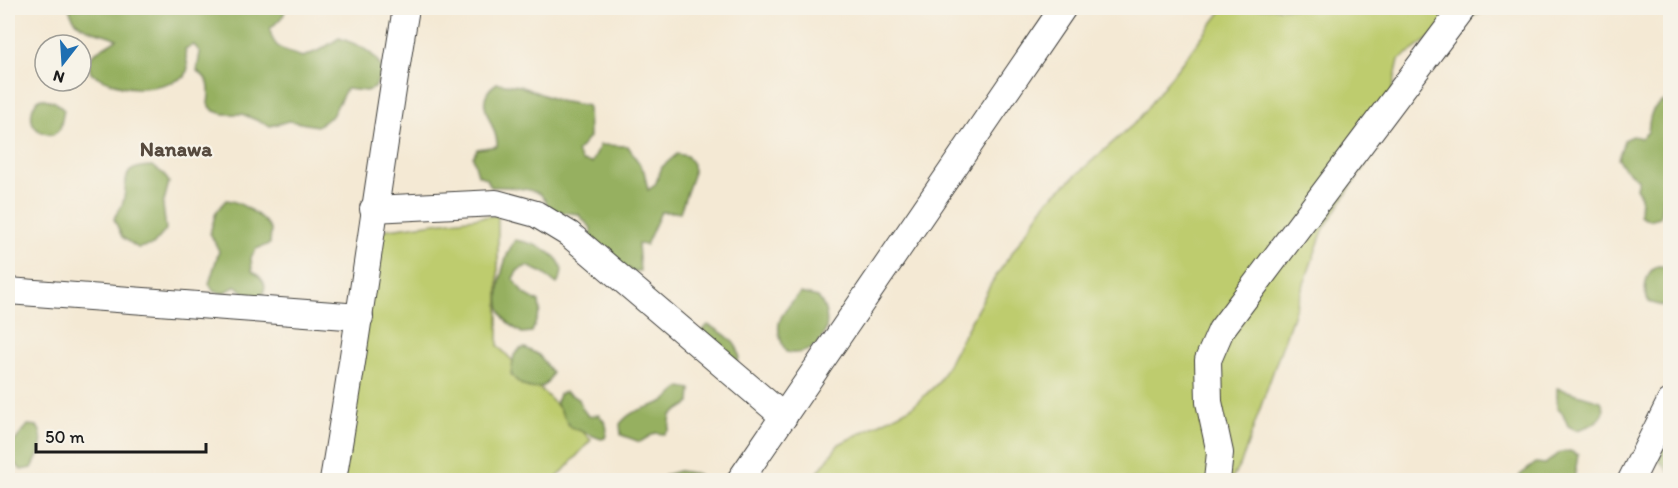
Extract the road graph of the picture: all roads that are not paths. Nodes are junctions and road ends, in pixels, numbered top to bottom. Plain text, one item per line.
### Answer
1 (406, 8) edge
2 (1063, 8) edge
3 (1463, 8) edge
4 (373, 209) junction
5 (8, 291) edge
6 (360, 317) junction
7 (1671, 402) edge
8 (784, 417) junction
9 (333, 480) edge
10 (740, 480) edge
11 (1216, 480) edge
12 (1631, 480) edge

1 - 4 street
2 - 8 street
3 - 11 street
4 - 6 street
4 - 8 street
5 - 6 street
6 - 9 street
7 - 12 street
8 - 10 street

